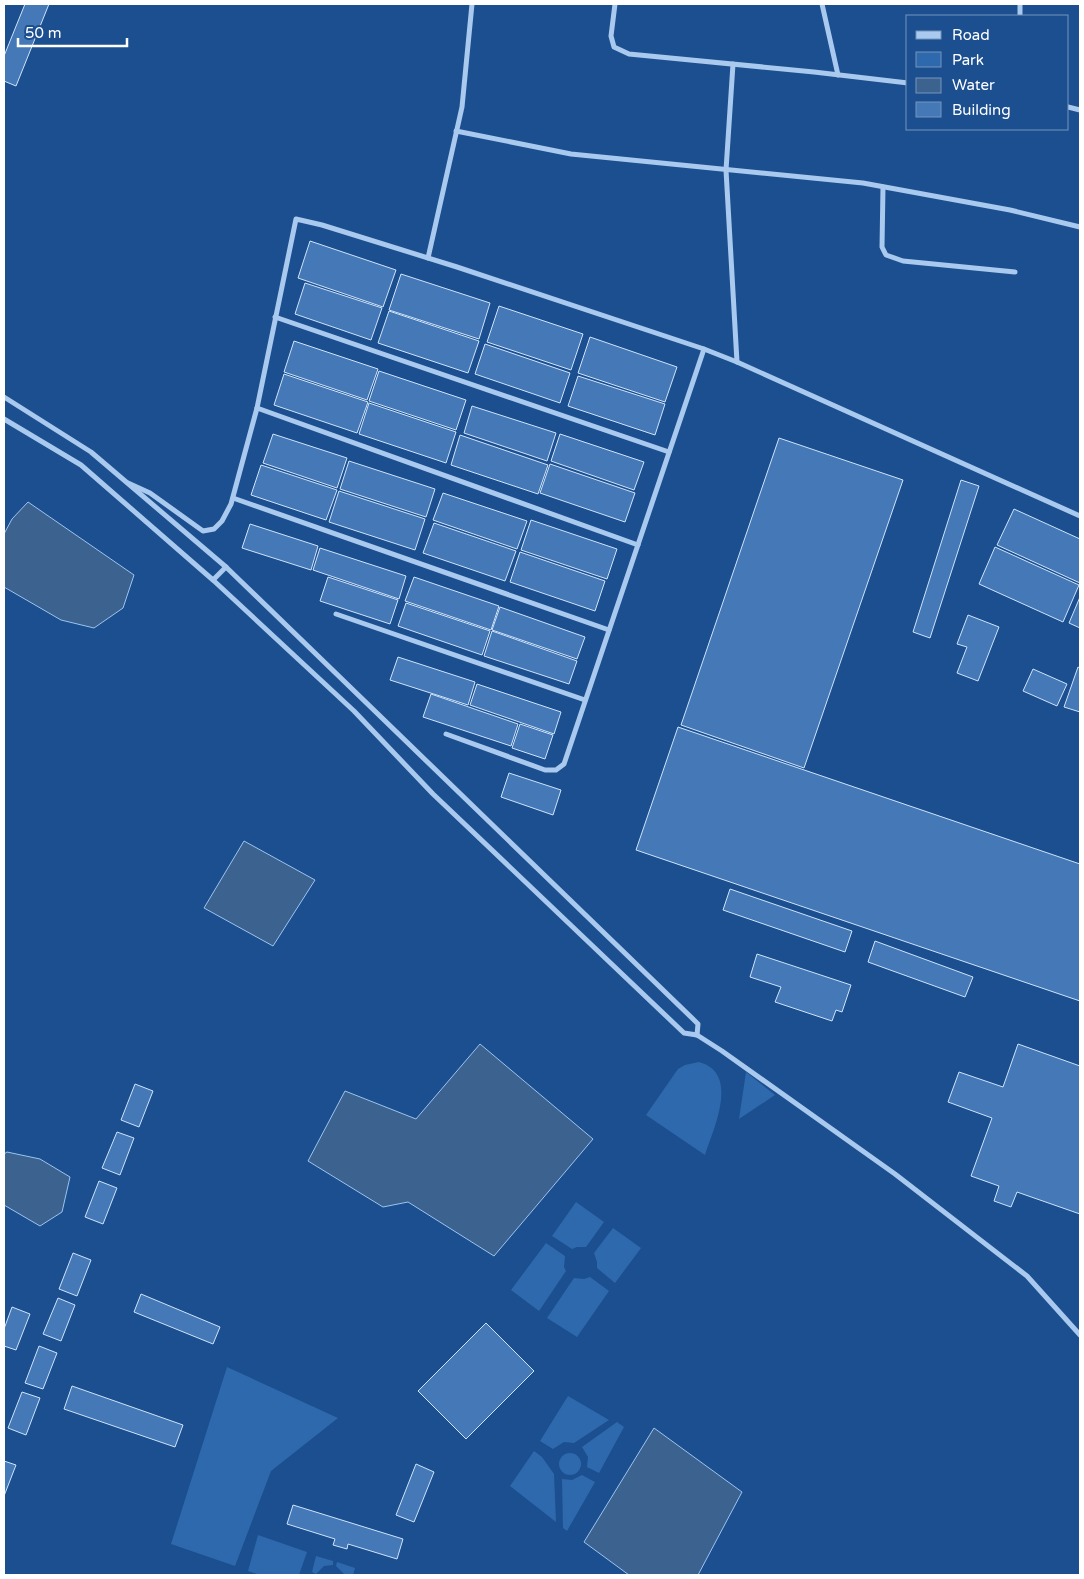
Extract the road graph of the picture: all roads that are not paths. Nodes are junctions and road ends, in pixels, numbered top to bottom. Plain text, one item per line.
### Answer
1 (472, 4) edge
2 (614, 4) edge
3 (822, 4) edge
4 (734, 64) junction
5 (838, 75) junction
6 (906, 83) edge
7 (456, 131) junction
8 (726, 170) junction
9 (882, 186) junction
10 (1080, 227) edge
11 (428, 258) junction
12 (1014, 272) dead end
13 (274, 317) junction
14 (704, 349) junction
15 (737, 362) junction
16 (4, 396) edge
17 (257, 408) junction
18 (4, 419) edge
19 (669, 452) junction
20 (128, 484) junction
21 (233, 498) junction
22 (1080, 516) edge
23 (638, 545) junction
24 (226, 567) junction
25 (213, 580) junction
26 (336, 614) dead end
27 (609, 630) junction
28 (586, 700) junction
29 (446, 734) dead end
30 (696, 1035) junction
31 (1080, 1335) edge

1 - 7 street
2 - 4 street
3 - 5 street
4 - 5 street
4 - 8 street
5 - 6 street
7 - 8 street
7 - 11 street
8 - 9 street
8 - 15 street
9 - 10 street
9 - 12 street
11 - 13 street
11 - 14 street
13 - 17 street
13 - 19 street
14 - 15 street
14 - 19 street
15 - 22 street
16 - 20 street
17 - 21 street
17 - 23 street
18 - 25 street
19 - 23 street
20 - 21 street
20 - 24 street
21 - 27 street
23 - 27 street
24 - 25 street
24 - 30 street
25 - 30 street
26 - 28 street
27 - 28 street
28 - 29 street
30 - 31 street

